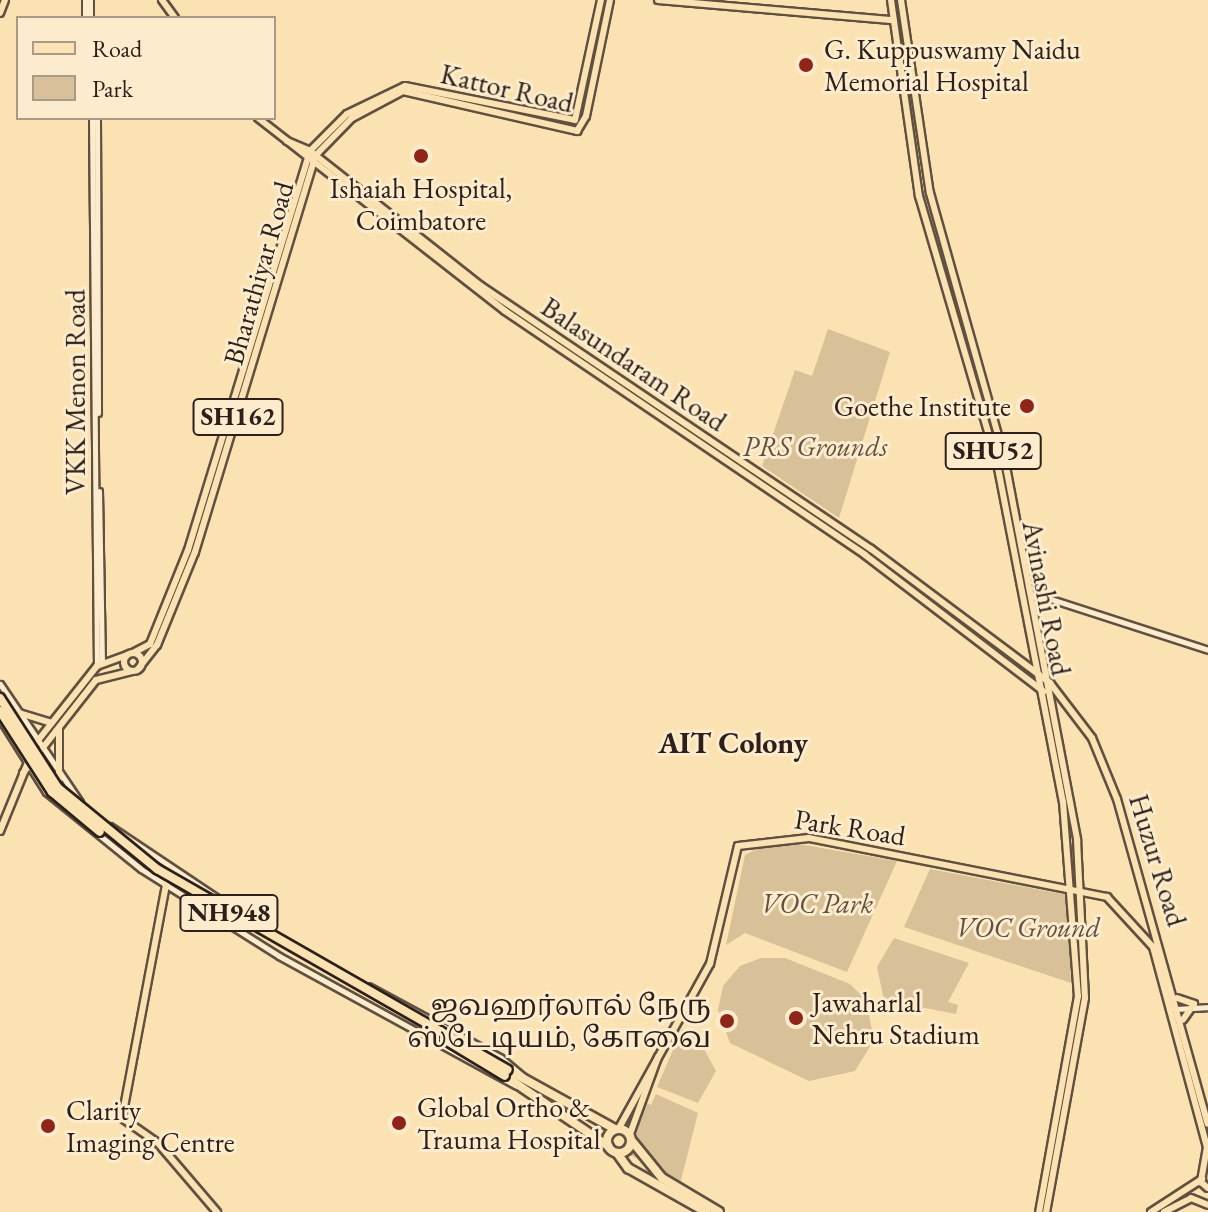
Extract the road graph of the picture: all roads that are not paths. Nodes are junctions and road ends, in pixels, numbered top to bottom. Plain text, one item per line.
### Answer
1 (4, 0) edge
2 (601, 0) edge
3 (610, 0) edge
4 (658, 0) edge
5 (891, 0) edge
6 (901, 0) edge
7 (0, 10) edge
8 (893, 20) junction
9 (95, 120) edge
10 (261, 120) edge
11 (287, 141) junction
12 (312, 153) junction
13 (308, 161) junction
14 (802, 502) junction
15 (797, 510) junction
16 (1035, 594) junction
17 (1208, 650) edge
18 (130, 654) junction
19 (100, 664) junction
20 (135, 670) junction
21 (1040, 674) junction
22 (1050, 683) junction
23 (0, 684) edge
24 (1044, 692) junction
25 (0, 698) edge
26 (1053, 700) junction
27 (0, 711) edge
28 (16, 712) junction
29 (1072, 713) junction
30 (1056, 714) junction
31 (0, 719) edge
32 (51, 723) junction
33 (60, 724) junction
34 (1049, 726) junction
35 (36, 743) junction
36 (41, 752) junction
37 (25, 761) junction
38 (26, 771) junction
39 (59, 779) junction
40 (0, 831) edge
41 (169, 869) junction
42 (1073, 887) junction
43 (1082, 887) junction
44 (169, 888) junction
45 (1158, 948) junction
46 (1177, 998) junction
47 (1194, 1004) junction
48 (1208, 1007) edge
49 (1176, 1009) junction
50 (1183, 1020) junction
51 (658, 1057) junction
52 (506, 1073) junction
53 (1071, 1076) junction
54 (530, 1084) junction
55 (517, 1086) junction
56 (1068, 1097) junction
57 (1208, 1124) edge
58 (617, 1129) junction
59 (631, 1138) junction
60 (608, 1146) junction
61 (1208, 1148) edge
62 (617, 1153) junction
63 (1205, 1173) edge
64 (1207, 1190) edge
65 (1182, 1199) junction
66 (690, 1200) junction
67 (1208, 1205) edge
68 (217, 1212) edge
69 (706, 1212) edge
70 (719, 1212) edge
71 (1039, 1212) edge
72 (1046, 1212) edge
73 (1151, 1212) edge
74 (1164, 1212) edge

1 - 7 main road
2 - 12 main road, Kattor Road / SH162
3 - 12 main road, Kattor Road / SH162
4 - 8 main road
5 - 8 main road, Avinashi Road / SHU52
6 - 16 main road, Avinashi Road / SHU52
8 - 21 main road, Avinashi Road / SHU52
9 - 19 street, VKK Menon Road
10 - 11 main road
11 - 12 main road, Balasundaram Road
11 - 13 main road, Balasundaram Road
12 - 13 main road, Kattor Road / SH162
12 - 14 main road, Balasundaram Road
13 - 15 main road, Balasundaram Road
13 - 18 main road, Bharathiyar Road / SH162
13 - 20 main road, Bharathiyar Road / SH162
14 - 15 main road
14 - 21 main road, Balasundaram Road
15 - 24 main road, Balasundaram Road
16 - 17 street
16 - 22 main road, Avinashi Road / SHU52
18 - 19 main road
18 - 20 main road
18 - 20 main road
19 - 32 main road
20 - 33 main road
21 - 22 main road, Huzur Road
21 - 24 main road, Avinashi Road / SHU52
22 - 26 main road, Avinashi Road / SHU52
22 - 29 main road, Huzur Road
23 - 28 street
24 - 26 main road, Balasundaram Road
24 - 34 main road, Avinashi Road / SHU52
25 - 52 highway, NH948, bridge
26 - 30 main road, Avinashi Road / SHU52
27 - 52 highway, NH948, bridge
28 - 32 main road
28 - 35 street
29 - 30 main road
29 - 45 main road, Huzur Road
30 - 34 main road
30 - 43 main road, Avinashi Road / SHU52
31 - 37 street
32 - 35 main road
33 - 36 main road
33 - 39 main road
34 - 42 main road, Avinashi Road / SHU52
35 - 36 street
35 - 37 main road
36 - 38 main road
36 - 39 street
37 - 38 main road
38 - 40 main road
38 - 44 street
39 - 41 street
41 - 44 main road
41 - 54 street
42 - 43 main road
42 - 51 main road, Park Road
42 - 53 main road, Avinashi Road / SHU52
43 - 45 main road
43 - 53 main road, Avinashi Road / SHU52
44 - 55 street
44 - 68 main road
45 - 46 main road, Huzur Road
45 - 49 main road, Huzur Road
46 - 47 main road
46 - 49 main road, Huzur Road
47 - 48 street
47 - 49 street
47 - 50 main road
49 - 50 main road, Huzur Road
49 - 61 main road, Huzur Road
50 - 57 main road, Huzur Road
51 - 58 main road, Park Road
51 - 59 main road
52 - 54 highway, NH948
52 - 55 highway, NH948
53 - 56 main road, Avinashi Road / SHU52
54 - 58 highway, NH948
55 - 60 highway, NH948
56 - 71 main road, Avinashi Road / SHU52
56 - 72 main road, Avinashi Road / SHU52
58 - 59 highway, NH948
58 - 60 highway
59 - 62 highway
59 - 66 highway, NH948
60 - 62 highway, NH948
61 - 63 main road, Huzur Road
62 - 66 highway, NH948
63 - 64 main road
63 - 73 main road
64 - 65 main road
65 - 67 main road
65 - 74 main road
66 - 69 highway, NH948
66 - 70 highway, NH948

